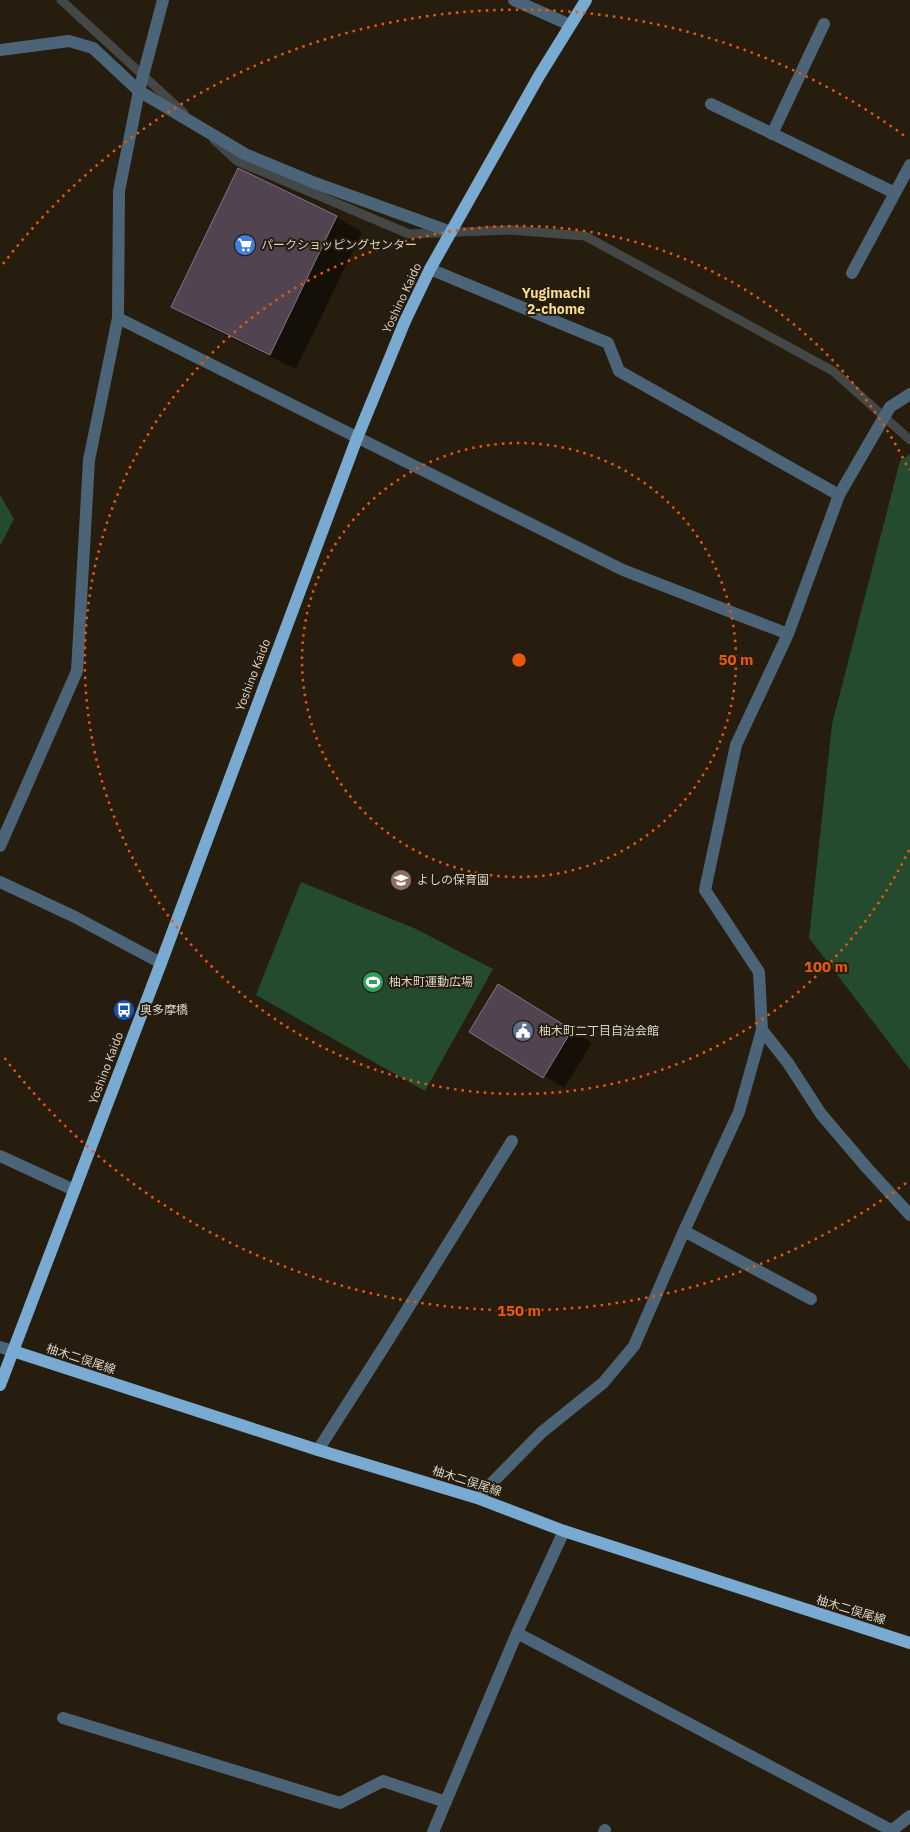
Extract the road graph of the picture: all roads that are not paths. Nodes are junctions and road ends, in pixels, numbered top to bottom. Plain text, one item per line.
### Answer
1 (163, 0) edge
2 (514, 0) edge
3 (586, 0) edge
4 (824, 24) dead end
5 (570, 25) junction
6 (0, 50) edge
7 (139, 91) junction
8 (711, 104) dead end
9 (772, 134) junction
10 (910, 165) edge
11 (895, 193) junction
12 (451, 232) junction
13 (430, 269) junction
14 (852, 273) dead end
15 (118, 318) junction
16 (910, 394) edge
17 (357, 438) junction
18 (839, 495) junction
19 (788, 634) junction
20 (0, 846) edge
21 (0, 882) edge
22 (161, 962) junction
23 (762, 1030) junction
24 (512, 1141) dead end
25 (0, 1156) edge
26 (74, 1190) junction
27 (910, 1215) edge
28 (684, 1231) junction
29 (811, 1299) dead end
30 (0, 1347) edge
31 (13, 1351) junction
32 (0, 1385) edge
33 (318, 1450) junction
34 (477, 1498) junction
35 (564, 1531) junction
36 (517, 1633) junction
37 (910, 1643) edge
38 (64, 1718) dead end
39 (446, 1802) junction
40 (910, 1816) edge
41 (890, 1831) edge
42 (433, 1832) edge

1 - 7 street
2 - 5 street
3 - 5 main road, Yoshino Kaido
4 - 9 street
5 - 12 main road, Yoshino Kaido
6 - 7 street
7 - 12 street
7 - 15 street
8 - 9 street
9 - 11 street
10 - 11 street
11 - 14 street
12 - 13 main road, Yoshino Kaido
13 - 17 main road, Yoshino Kaido
13 - 18 street
15 - 17 street
15 - 20 street
16 - 18 street
17 - 19 street
17 - 22 main road, Yoshino Kaido
18 - 19 street
19 - 23 street
21 - 22 street
22 - 26 main road, Yoshino Kaido
23 - 27 street
23 - 28 street
24 - 33 street
25 - 26 street
26 - 31 main road, Yoshino Kaido
28 - 29 street
28 - 34 street
30 - 31 street
31 - 32 main road, Yoshino Kaido
31 - 33 main road, 柚木二俣尾線
33 - 34 main road, 柚木二俣尾線
34 - 35 main road, 柚木二俣尾線
35 - 36 street
35 - 37 main road, 柚木二俣尾線
36 - 39 street
36 - 41 street
38 - 39 street
39 - 42 street
40 - 41 street

